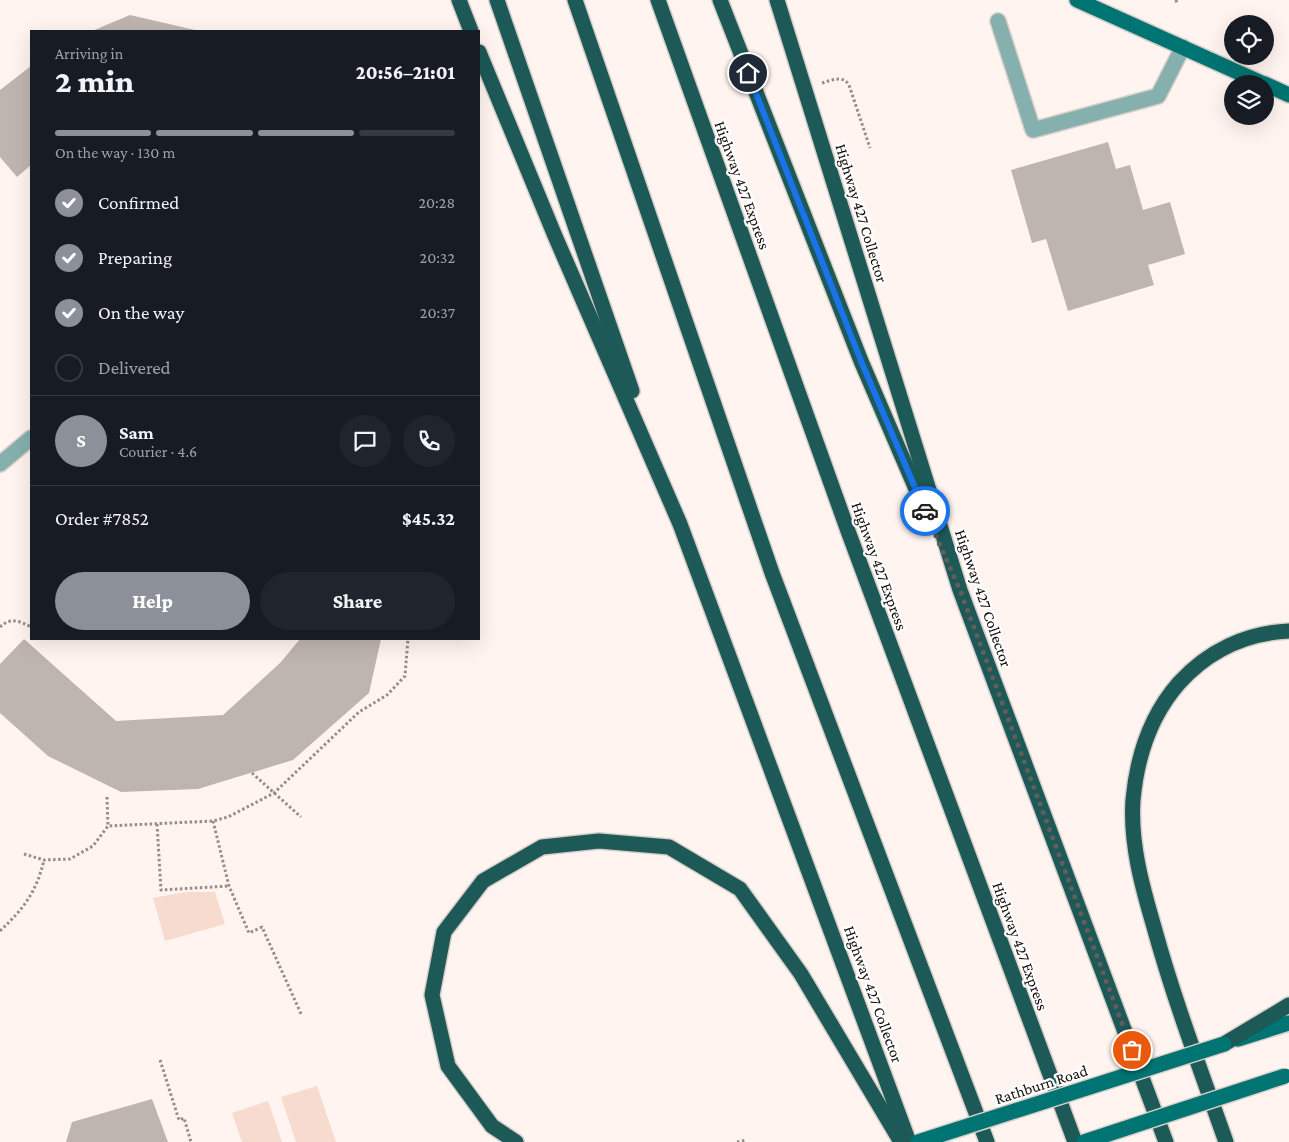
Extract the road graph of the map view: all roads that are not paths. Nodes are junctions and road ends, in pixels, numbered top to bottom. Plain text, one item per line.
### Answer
1 (458, 0) edge
2 (497, 0) edge
3 (575, 0) edge
4 (658, 0) edge
5 (720, 0) edge
6 (776, 0) edge
7 (1077, 0) edge
8 (998, 21) dead end
9 (471, 30) edge
10 (1183, 48) junction
11 (480, 54) edge
12 (1244, 75) edge
13 (1274, 88) edge
14 (1289, 95) edge
15 (30, 439) edge
16 (0, 464) edge
17 (680, 524) junction
18 (960, 590) junction
19 (1289, 631) edge
20 (1289, 1005) edge
21 (1289, 1023) edge
22 (1265, 1024) junction
23 (1224, 1044) joint
24 (1287, 1075) edge
25 (516, 1142) edge
26 (901, 1142) edge
27 (910, 1142) edge
28 (918, 1142) edge
29 (987, 1142) edge
30 (1074, 1142) edge
31 (1084, 1142) edge
32 (1166, 1142) edge
33 (1226, 1142) edge

1 - 9 highway
2 - 17 highway
3 - 29 highway
4 - 30 highway, Highway 427 Express
5 - 18 highway
6 - 18 highway, Highway 427 Collector
7 - 10 main road
8 - 10 street
10 - 12 main road
11 - 17 highway, Highway 427 Collector
13 - 14 main road
15 - 16 street
17 - 27 highway, Highway 427 Collector
18 - 32 highway, Highway 427 Collector
19 - 33 highway
20 - 22 highway
21 - 22 main road
22 - 23 highway
23 - 28 main road, Rathburn Road, bridge
24 - 31 main road, bridge
25 - 26 highway

